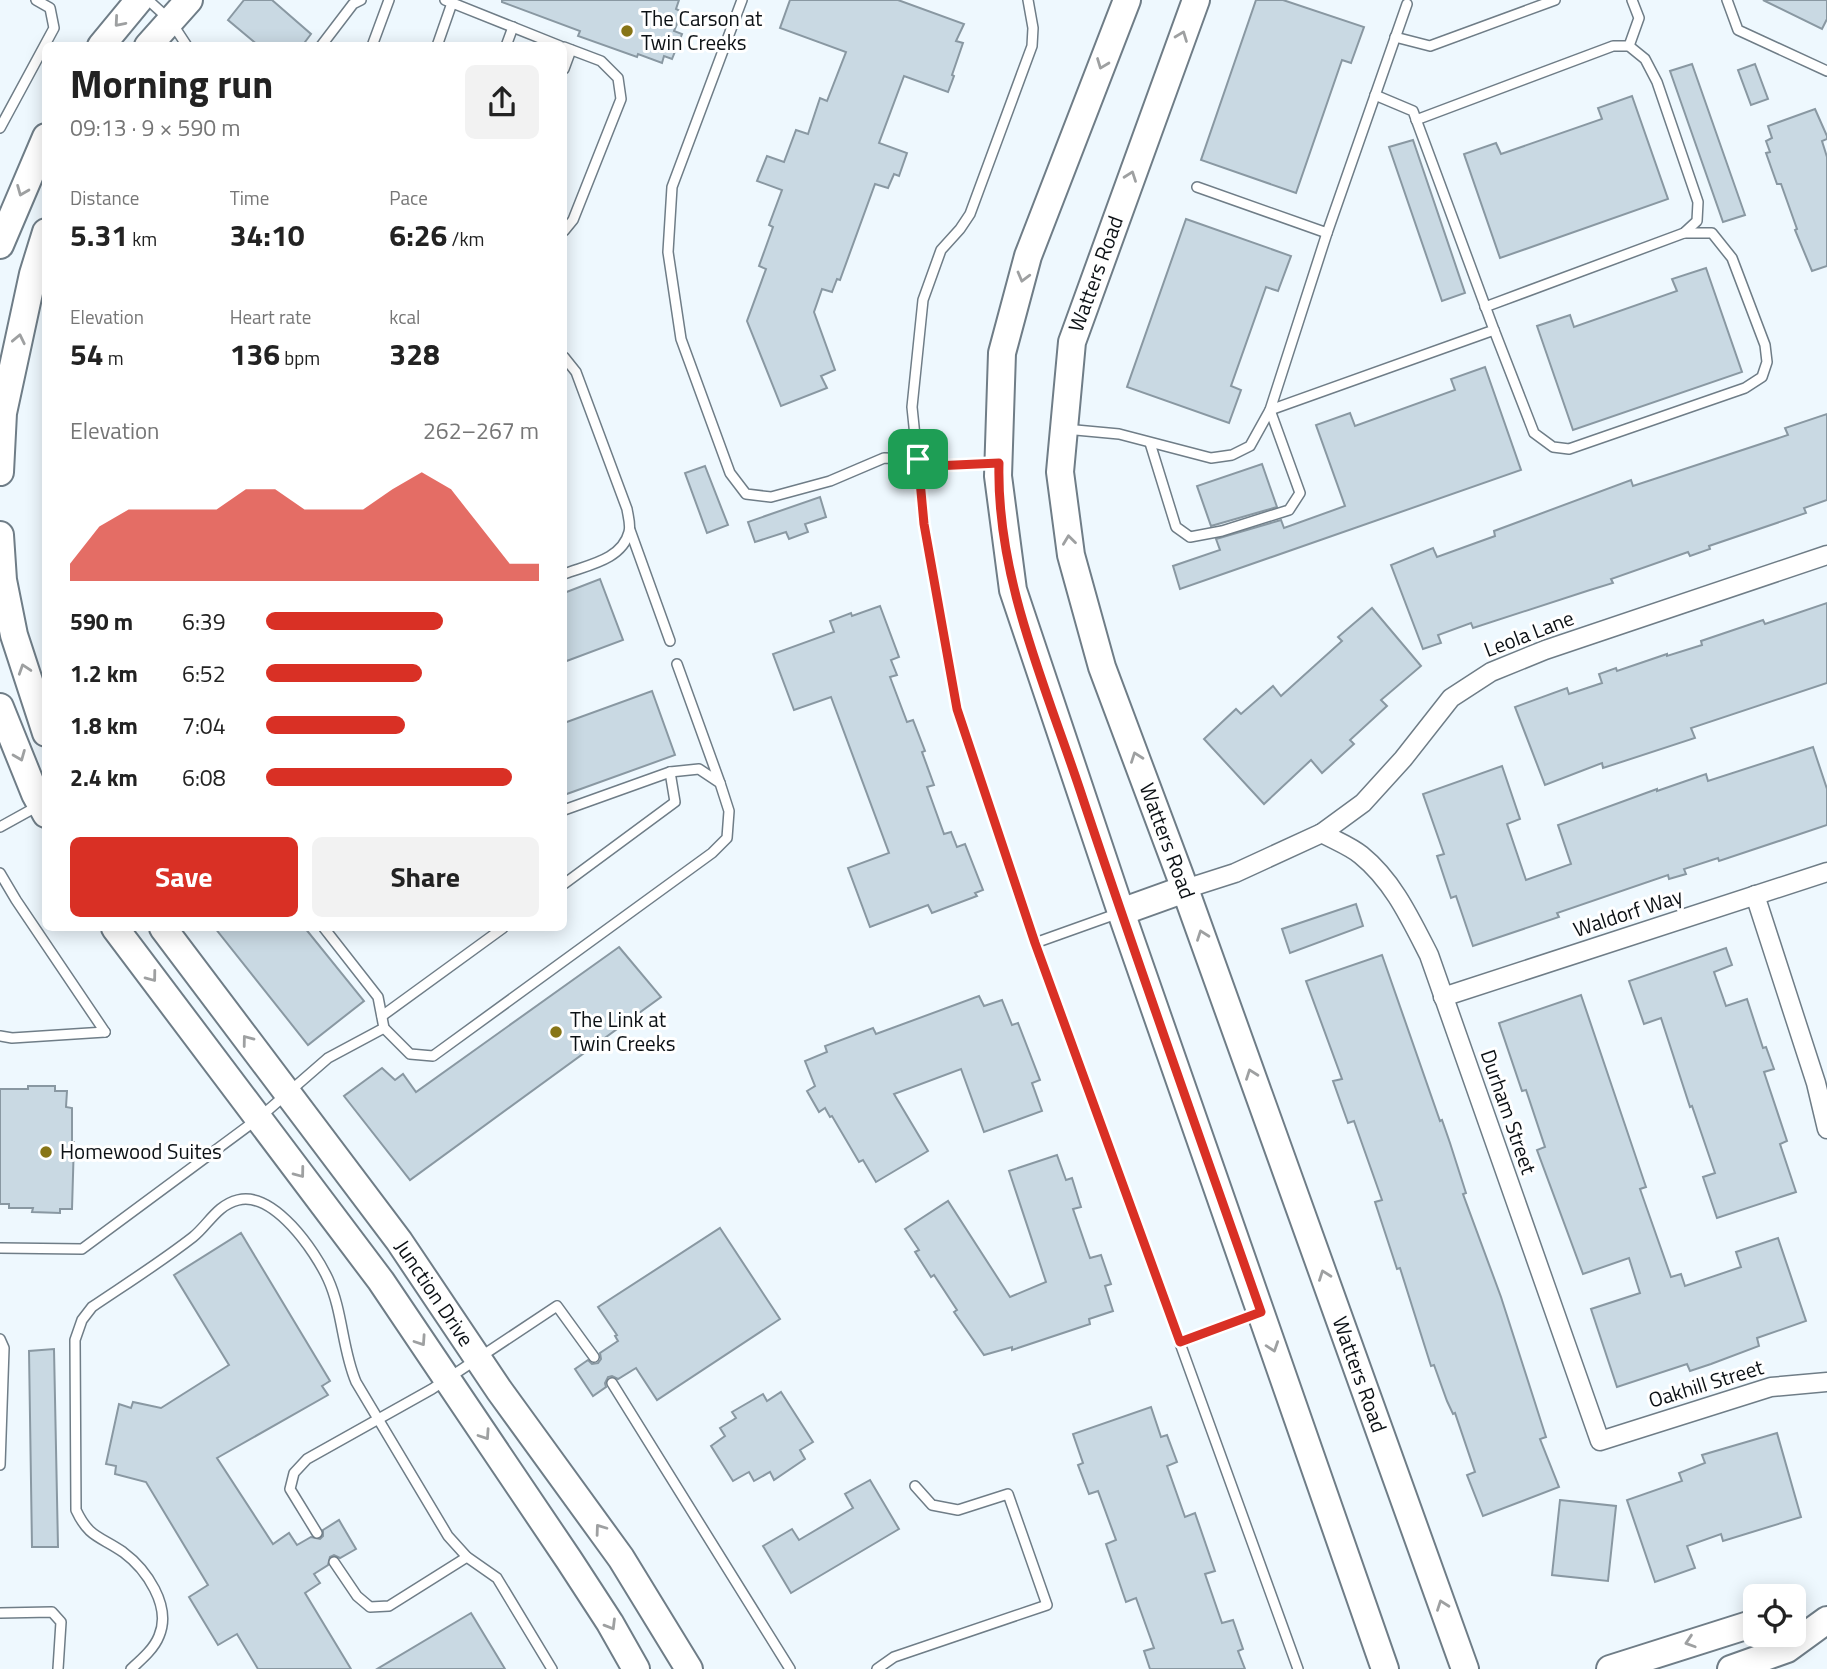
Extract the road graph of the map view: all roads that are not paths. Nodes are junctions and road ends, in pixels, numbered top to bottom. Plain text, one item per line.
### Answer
1 (36, 0) edge
2 (139, 0) edge
3 (148, 0) edge
4 (189, 0) edge
5 (361, 0) edge
6 (389, 0) edge
7 (742, 0) edge
8 (1127, 0) edge
9 (1196, 0) edge
10 (1395, 0) edge
11 (1555, 0) edge
12 (1632, 0) edge
13 (1727, 0) edge
14 (449, 1) edge
15 (1025, 1) edge
16 (1407, 2) edge
17 (170, 20) junction
18 (513, 27) junction
19 (1395, 37) junction
20 (46, 42) edge
21 (104, 42) edge
22 (151, 42) edge
23 (184, 42) edge
24 (324, 42) edge
25 (373, 42) edge
26 (438, 42) edge
27 (507, 42) edge
28 (552, 42) edge
29 (1629, 46) junction
30 (567, 48) edge
31 (42, 50) edge
32 (1827, 71) edge
33 (1375, 95) junction
34 (1416, 120) junction
35 (0, 128) edge
36 (42, 146) edge
37 (1197, 187) dead end
38 (567, 227) edge
39 (1326, 233) junction
40 (1684, 233) junction
41 (0, 245) edge
42 (42, 245) edge
43 (1485, 307) junction
44 (1494, 330) junction
45 (567, 361) edge
46 (1270, 410) junction
47 (1, 421) edge
48 (1064, 429) junction
49 (1150, 443) junction
50 (918, 459) junction
51 (999, 463) junction
52 (0, 472) edge
53 (630, 530) junction
54 (0, 535) edge
55 (1827, 555) edge
56 (567, 573) edge
57 (670, 641) dead end
58 (677, 664) dead end
59 (0, 707) edge
60 (42, 721) edge
61 (670, 772) junction
62 (720, 783) junction
63 (42, 802) edge
64 (42, 808) edge
65 (567, 809) edge
66 (0, 827) edge
67 (1322, 833) junction
68 (1827, 872) edge
69 (0, 873) edge
70 (567, 882) edge
71 (1185, 890) junction
72 (1755, 895) junction
73 (1121, 912) junction
74 (117, 931) edge
75 (165, 931) edge
76 (326, 931) edge
77 (499, 931) edge
78 (1035, 943) junction
79 (1443, 997) junction
80 (382, 1016) junction
81 (384, 1028) junction
82 (0, 1036) edge
83 (289, 1094) junction
84 (259, 1118) junction
85 (1827, 1129) edge
86 (0, 1248) edge
87 (1261, 1312) junction
88 (0, 1339) edge
89 (1180, 1342) junction
90 (594, 1357) dead end
91 (478, 1358) junction
92 (447, 1379) junction
93 (1827, 1382) edge
94 (612, 1383) dead end
95 (380, 1419) junction
96 (1600, 1441) joint
97 (0, 1465) edge
98 (915, 1486) dead end
99 (317, 1533) dead end
100 (467, 1557) junction
101 (334, 1562) dead end
102 (0, 1613) edge
103 (1806, 1618) edge
104 (1827, 1619) edge
105 (1743, 1627) edge
106 (58, 1669) edge
107 (131, 1669) edge
108 (552, 1669) edge
109 (636, 1669) edge
110 (689, 1669) edge
111 (790, 1669) edge
112 (877, 1669) edge
113 (1297, 1669) edge
114 (1385, 1669) edge
115 (1465, 1669) edge
116 (1610, 1669) edge
117 (1731, 1669) edge

1 - 20 lane
2 -> 21 main road
3 - 17 lane
4 - 17 main road
5 - 24 lane
6 - 25 lane
7 - 50 lane
8 -> 51 main road
48 -> 9 main road, Watters Road
10 - 16 lane
11 - 19 lane
12 - 29 lane
13 - 32 lane
14 - 18 lane
14 - 26 lane
15 - 50 lane
16 - 19 lane
17 - 22 main road
17 - 23 lane
18 - 27 lane
18 - 28 lane
19 - 33 lane
29 - 34 lane
29 - 40 lane
30 - 38 lane
31 - 35 lane
33 - 34 lane
33 - 39 lane
34 - 43 lane
36 -> 41 main road
37 - 39 lane
39 - 46 lane
40 - 43 lane
40 - 44 lane
47 -> 42 main road
43 - 44 lane
44 - 46 lane
45 - 53 lane
46 - 49 lane
46 - 49 lane
47 - 52 main road
48 - 49 lane
71 -> 48 main road, Watters Road
50 - 51 lane
50 - 78 lane
51 - 73 main road
53 - 56 lane
53 - 57 lane
60 -> 54 main road
55 - 67 street, Leola Lane
58 - 62 lane
59 -> 63 main road
61 - 62 lane
61 - 65 lane
61 - 70 lane
62 - 81 lane
64 - 66 lane
67 - 71 street, Leola Lane
67 - 79 street, Durham Street
68 - 72 street, Waldorf Way
69 - 82 lane
71 - 73 main road
115 -> 71 main road, Watters Road
72 - 79 street, Waldorf Way
72 - 85 street
73 - 78 lane
73 - 87 main road
74 -> 84 main road, Junction Drive
83 -> 75 main road, Junction Drive
76 - 80 lane
77 - 80 lane
78 - 89 lane
79 - 96 street, Durham Street
80 - 81 lane
81 - 83 lane
83 - 84 lane
83 - 91 main road, Junction Drive
84 - 86 lane
84 -> 92 main road, Junction Drive
87 - 89 lane
87 -> 114 main road
88 - 97 lane
89 - 113 lane
90 - 91 lane
91 - 92 lane
110 -> 91 main road, Junction Drive
92 - 95 lane
92 -> 109 main road, Junction Drive
93 - 96 street, Oakhill Street
94 - 111 lane
95 - 99 lane
95 - 100 lane
95 - 107 lane
98 - 112 lane
100 - 101 lane
100 - 108 lane
102 - 106 lane
103 - 104 main road
104 - 117 main road
105 -> 116 main road

